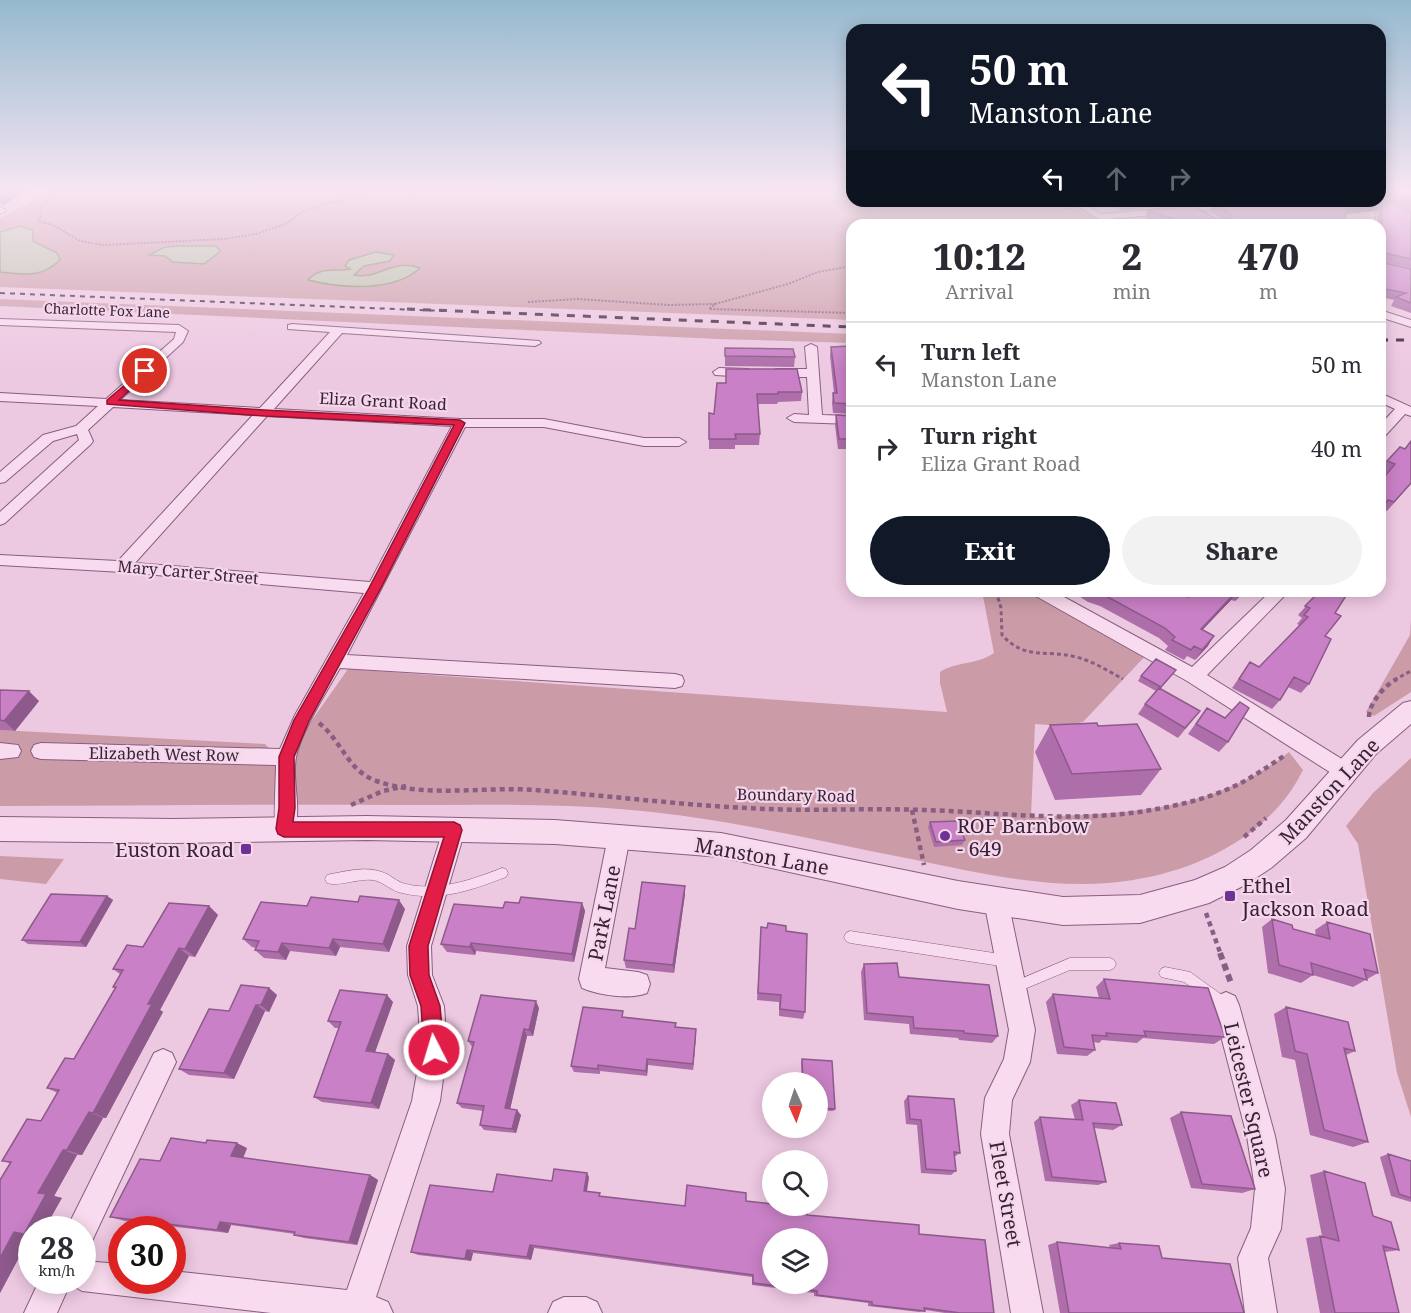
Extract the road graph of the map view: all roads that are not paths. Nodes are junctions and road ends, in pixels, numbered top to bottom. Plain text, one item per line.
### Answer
1 (1386, 315) edge
2 (0, 322) edge
3 (1411, 324) edge
4 (292, 327) dead end
5 (339, 328) junction
6 (535, 343) dead end
7 (811, 347) dead end
8 (719, 372) dead end
9 (813, 373) junction
10 (0, 397) edge
11 (1386, 397) edge
12 (111, 402) junction
13 (1407, 410) edge
14 (264, 413) junction
15 (794, 418) dead end
16 (816, 419) junction
17 (846, 420) edge
18 (460, 423) junction
19 (1386, 428) edge
20 (81, 429) junction
21 (679, 442) dead end
22 (0, 479) edge
23 (0, 520) edge
24 (0, 560) edge
25 (122, 567) junction
26 (375, 588) junction
27 (1051, 597) edge
28 (1275, 597) edge
29 (335, 661) junction
30 (1194, 676) junction
31 (675, 681) dead end
32 (1411, 710) edge
33 (41, 752) dead end
34 (286, 757) junction
35 (1346, 772) junction
36 (0, 829) edge
37 (284, 829) junction
38 (454, 830) junction
39 (619, 837) junction
40 (502, 873) dead end
41 (331, 879) dead end
42 (435, 891) junction
43 (996, 901) junction
44 (850, 938) dead end
45 (1110, 964) dead end
46 (1165, 973) dead end
47 (1012, 975) junction
48 (638, 984) dead end
49 (1226, 1005) joint
50 (164, 1062) dead end
51 (88, 1216) edge
52 (186, 1288) edge
53 (50, 1294) edge
54 (367, 1310) edge
55 (40, 1313) edge
56 (564, 1313) edge
57 (586, 1313) edge
58 (1027, 1313) edge
59 (1261, 1313) edge

1 - 3 street
2 - 12 street, Charlotte Fox Lane
4 - 5 street
5 - 6 street
5 - 14 street
7 - 9 street
8 - 9 street
9 - 16 street
10 - 12 street, Eliza Grant Road
11 - 13 street
12 - 14 street, Eliza Grant Road
12 - 20 street
13 - 19 street
14 - 18 street, Eliza Grant Road
14 - 25 street
15 - 16 street
16 - 17 street
18 - 21 street
18 - 26 street, Eliza Grant Road
20 - 22 street
20 - 23 street
24 - 25 street, Mary Carter Street
25 - 26 street, Mary Carter Street
26 - 29 street, Eliza Grant Road
27 - 30 street
28 - 30 street
29 - 31 street
29 - 34 street, Eliza Grant Road
30 - 35 street
32 - 35 street, Manston Lane
33 - 34 street, Elizabeth West Row
34 - 37 street, Eliza Grant Road
35 - 43 street, Manston Lane
36 - 37 street, Manston Lane
37 - 38 street, Manston Lane
38 - 39 street, Manston Lane
38 - 42 street
39 - 43 street, Manston Lane
39 - 48 street, Park Lane
40 - 42 lane
41 - 42 lane
42 - 54 street
43 - 47 street, Fleet Street
44 - 47 lane
45 - 47 lane
46 - 49 lane
47 - 58 street, Fleet Street
49 - 59 street, Leicester Square
50 - 51 street
52 - 54 street
53 - 55 street
56 - 57 street

